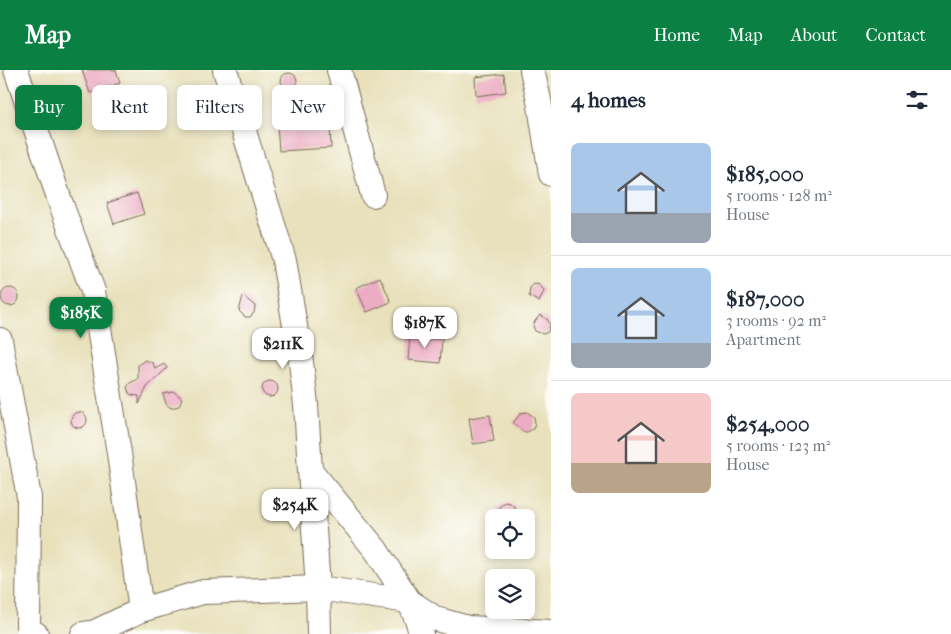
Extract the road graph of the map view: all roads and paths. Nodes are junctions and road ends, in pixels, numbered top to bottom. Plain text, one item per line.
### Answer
1 (16, 70) edge
2 (225, 70) edge
3 (339, 70) edge
4 (532, 70) edge
5 (551, 174) edge
6 (373, 195) dead end
7 (0, 340) edge
8 (310, 470) junction
9 (318, 588) junction
10 (409, 601) junction
11 (141, 610) junction
12 (551, 632) edge
13 (30, 633) edge
14 (83, 634) edge
15 (319, 634) edge
16 (420, 634) edge

1 - 11 street
2 - 8 street
3 - 6 street
4 - 5 street
7 - 13 street
8 - 9 street
8 - 10 street
9 - 10 street
9 - 11 street
9 - 15 street
10 - 12 street
10 - 16 street
11 - 14 street

